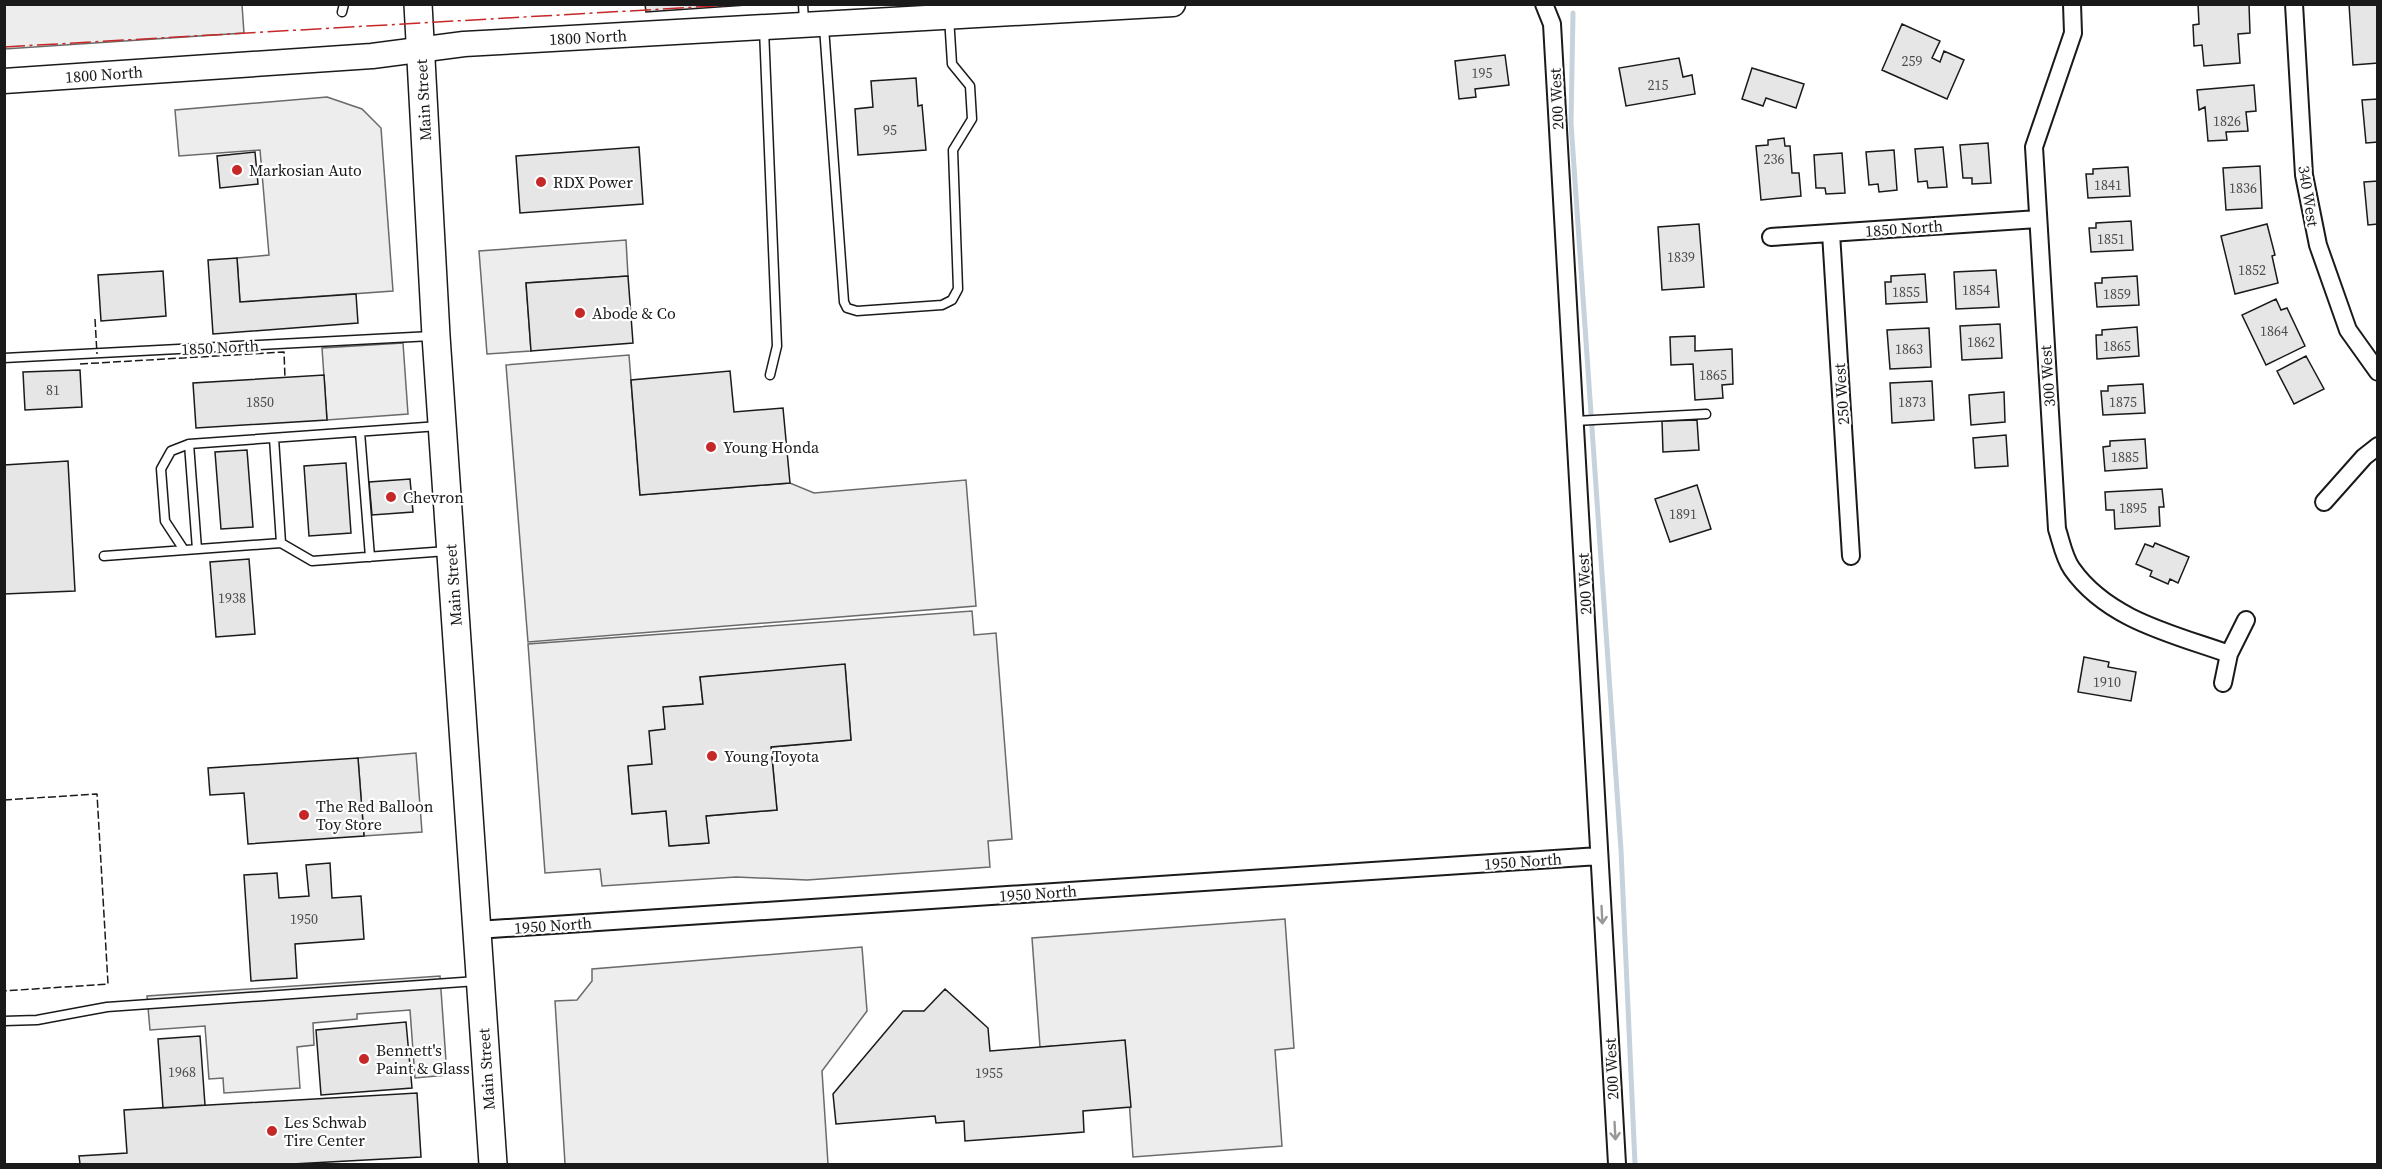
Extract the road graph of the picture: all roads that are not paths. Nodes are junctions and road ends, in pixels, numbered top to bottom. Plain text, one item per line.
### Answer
1 (418, 4) edge
2 (1173, 4) edge
3 (1545, 4) edge
4 (2072, 4) edge
5 (2294, 4) edge
6 (949, 16) junction
7 (810, 17) edge
8 (764, 27) junction
9 (420, 49) junction
10 (4, 81) edge
11 (2037, 219) junction
12 (1831, 233) junction
13 (1771, 237) dead end
14 (436, 336) junction
15 (4, 358) edge
16 (2378, 372) edge
17 (770, 375) dead end
18 (1706, 414) dead end
19 (1581, 421) junction
20 (442, 426) junction
21 (360, 432) junction
22 (274, 438) junction
23 (189, 444) junction
24 (2378, 446) edge
25 (2324, 502) dead end
26 (281, 543) junction
27 (197, 549) junction
28 (184, 550) junction
29 (451, 550) junction
30 (104, 556) dead end
31 (1851, 556) dead end
32 (370, 557) junction
33 (2246, 620) dead end
34 (2229, 654) junction
35 (2223, 683) dead end
36 (1599, 856) junction
37 (477, 930) junction
38 (480, 981) junction
39 (4, 1021) edge
40 (493, 1164) edge
41 (1617, 1164) edge

1 - 9 main road, Main Street
2 - 6 street, 1800 North
3 - 19 street, 200 West
4 - 11 street, 300 West
5 - 16 street, 340 West
6 - 7 street, 1800 North
6 - 7 lane
7 - 8 street, 1800 North
8 - 9 street, 1800 North
8 - 17 lane
9 - 10 street, 1800 North
9 - 14 main road, Main Street
11 - 12 street, 1850 North
11 - 34 street, 300 West
12 - 13 street, 1850 North
12 - 31 street, 250 West
14 - 15 lane, 1850 North
14 - 20 main road, Main Street
18 - 19 lane
19 - 36 street, 200 West
20 - 21 lane
20 - 29 main road, Main Street
21 - 22 lane
21 - 32 lane
22 - 23 lane
22 - 26 lane
23 - 27 lane
23 - 28 lane
24 - 25 street
26 - 27 lane
26 - 32 lane
27 - 28 lane
28 - 30 lane
29 - 32 lane
29 - 37 main road, Main Street
33 - 34 street
34 - 35 street
36 - 37 street, 1950 North
36 -> 41 street, 200 West
37 - 38 main road, Main Street
38 - 39 lane
38 - 40 main road, Main Street

